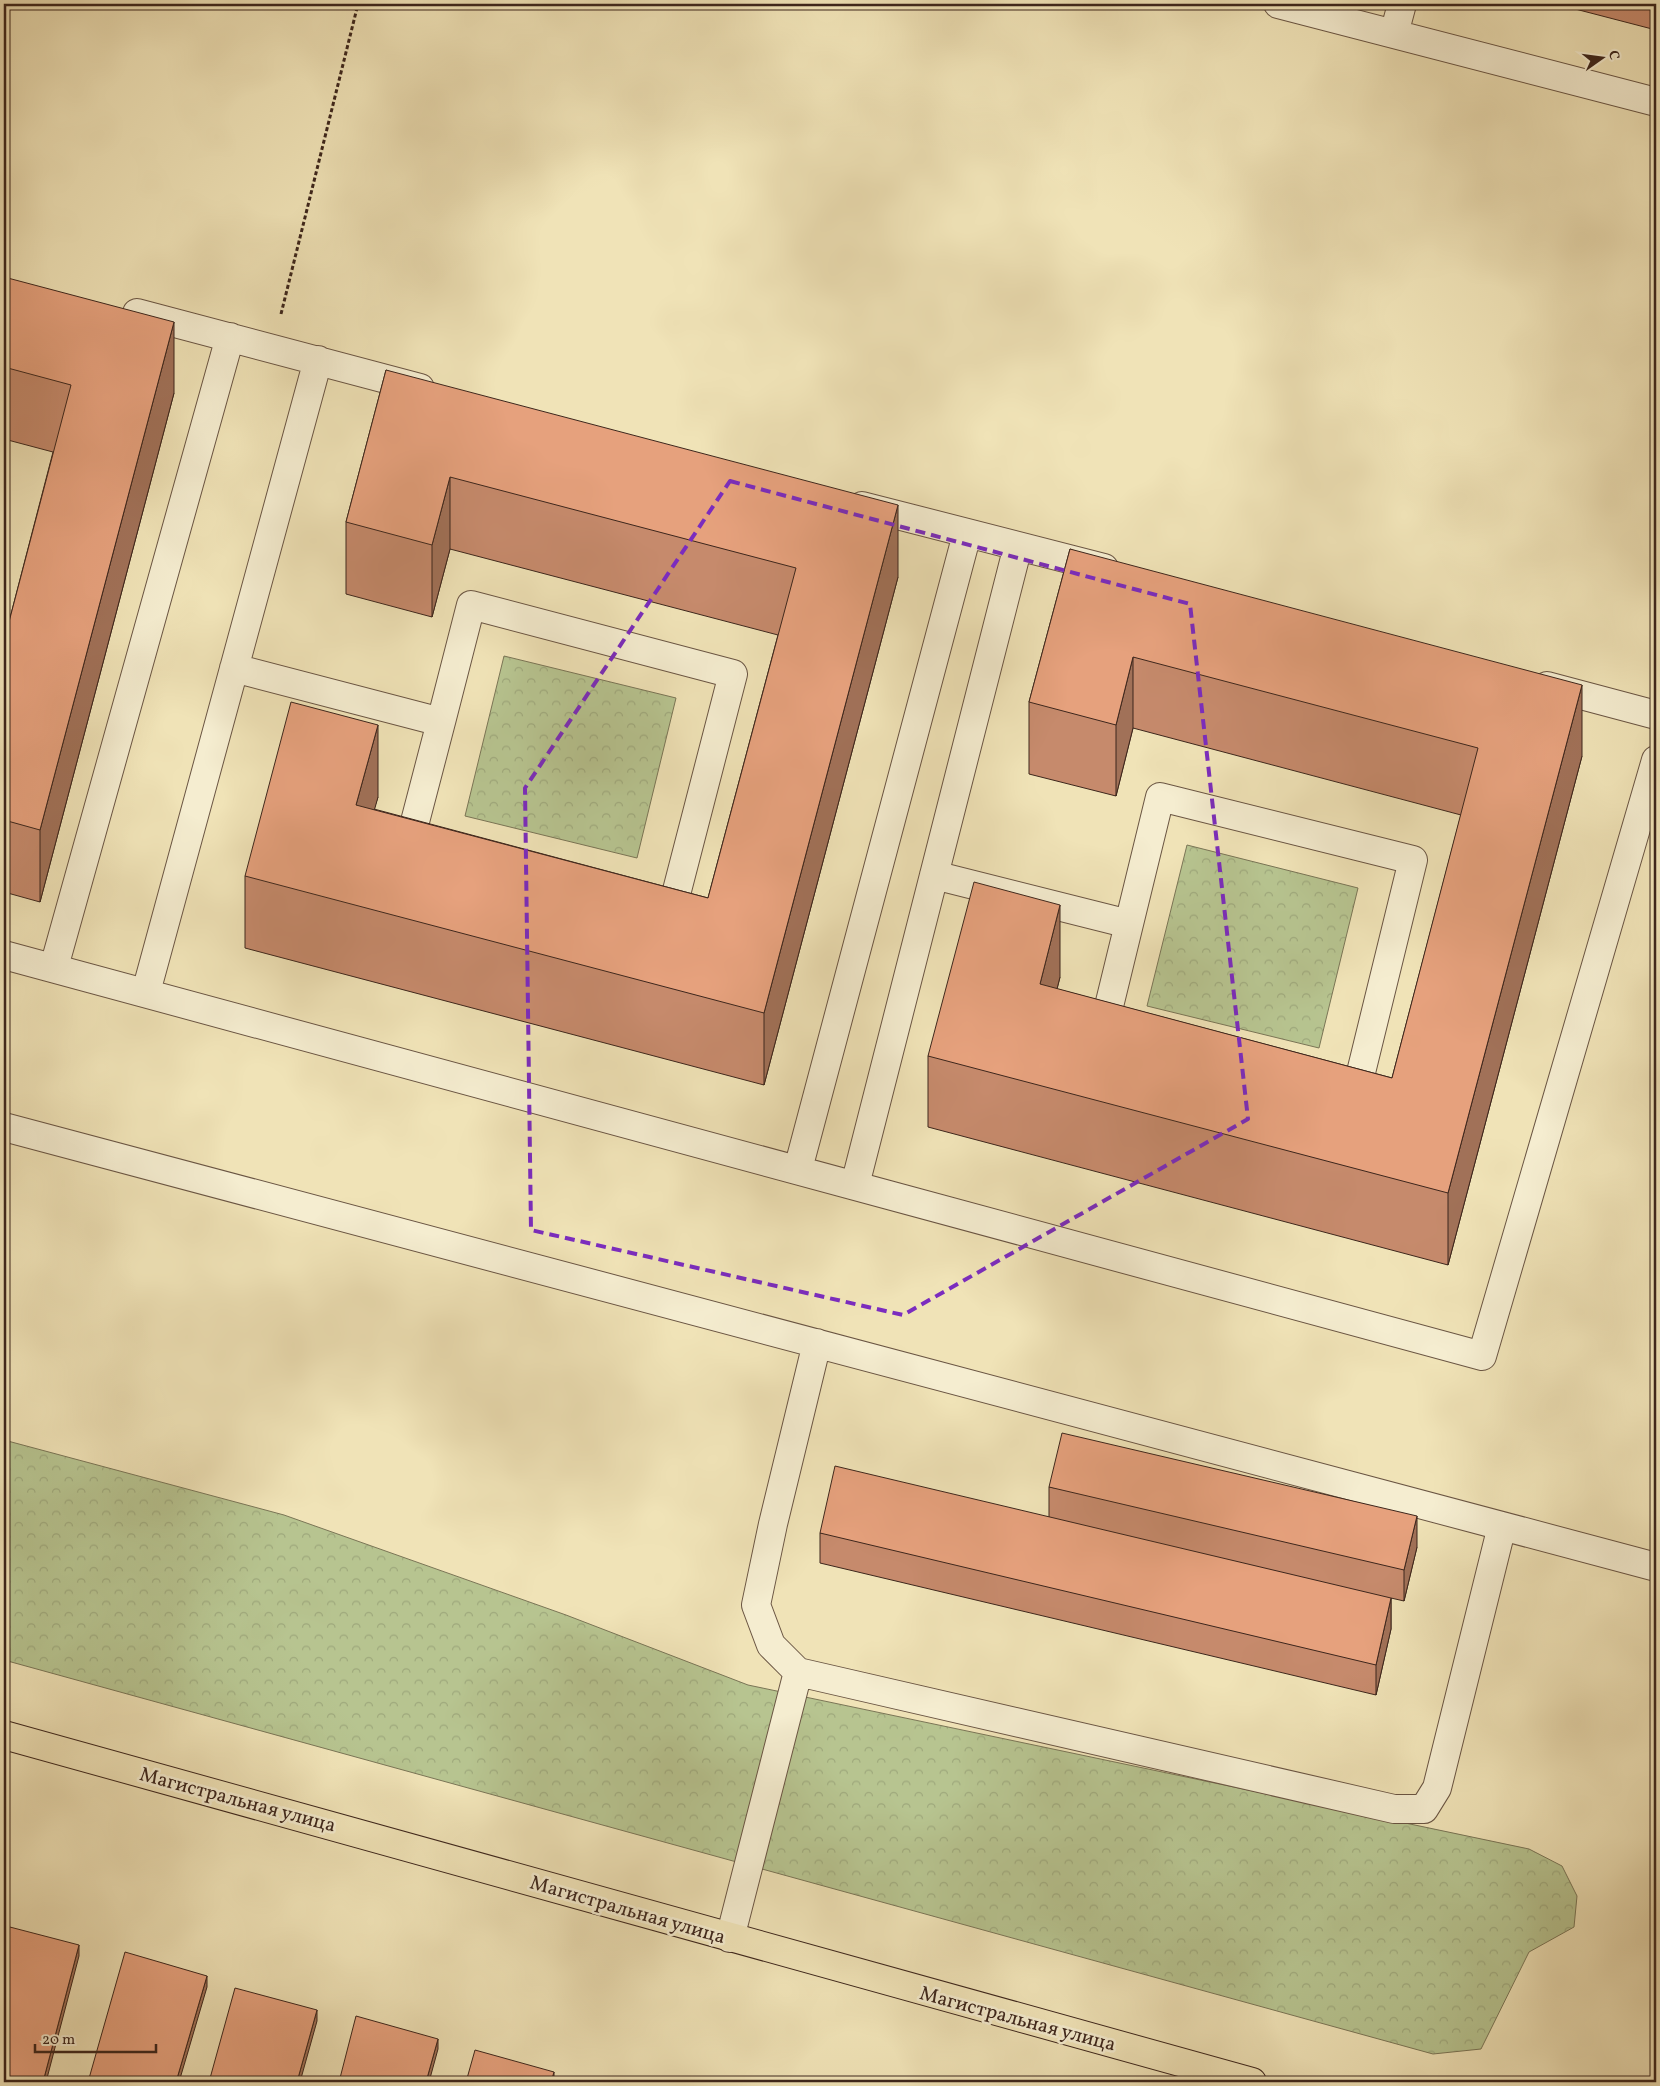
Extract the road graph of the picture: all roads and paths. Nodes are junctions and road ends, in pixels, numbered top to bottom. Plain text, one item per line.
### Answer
1 (358, 4) edge
2 (1278, 4) edge
3 (1402, 4) edge
4 (1394, 34) junction
5 (1656, 102) edge
6 (117, 308) edge
7 (230, 337) junction
8 (273, 348) junction
9 (318, 360) junction
10 (442, 394) edge
11 (833, 498) edge
12 (967, 534) junction
13 (1018, 546) junction
14 (1132, 576) edge
15 (234, 668) junction
16 (1523, 679) edge
17 (1656, 715) edge
18 (441, 722) junction
19 (1656, 760) edge
20 (458, 849) edge
21 (934, 875) junction
22 (626, 893) edge
23 (1129, 924) junction
24 (4, 955) edge
25 (54, 967) junction
26 (146, 992) junction
27 (1129, 1046) edge
28 (1326, 1094) edge
29 (4, 1127) edge
30 (798, 1169) junction
31 (855, 1185) junction
32 (817, 1343) junction
33 (1502, 1526) junction
34 (1656, 1567) edge
35 (798, 1672) junction
36 (4, 1734) edge
37 (730, 1938) junction
38 (1252, 2082) edge

1 - 8 path
2 - 4 lane
3 - 4 lane
4 - 5 lane
6 - 7 lane
7 - 8 lane
7 - 25 lane
8 - 9 lane
9 - 10 lane
9 - 15 lane
11 - 12 lane
12 - 13 lane
12 - 30 lane
13 - 14 lane
13 - 21 lane
15 - 18 lane
15 - 26 lane
16 - 17 lane
18 - 20 lane
18 - 22 lane
19 - 31 lane
21 - 23 lane
21 - 31 lane
23 - 27 lane
23 - 28 lane
24 - 25 lane
25 - 26 lane
26 - 30 lane
29 - 32 lane
30 - 31 lane
32 - 33 lane
32 - 35 lane
33 - 34 lane
33 - 35 lane
35 - 37 lane
36 - 37 main road, Магистральная улица
37 - 38 main road, Магистральная улица

